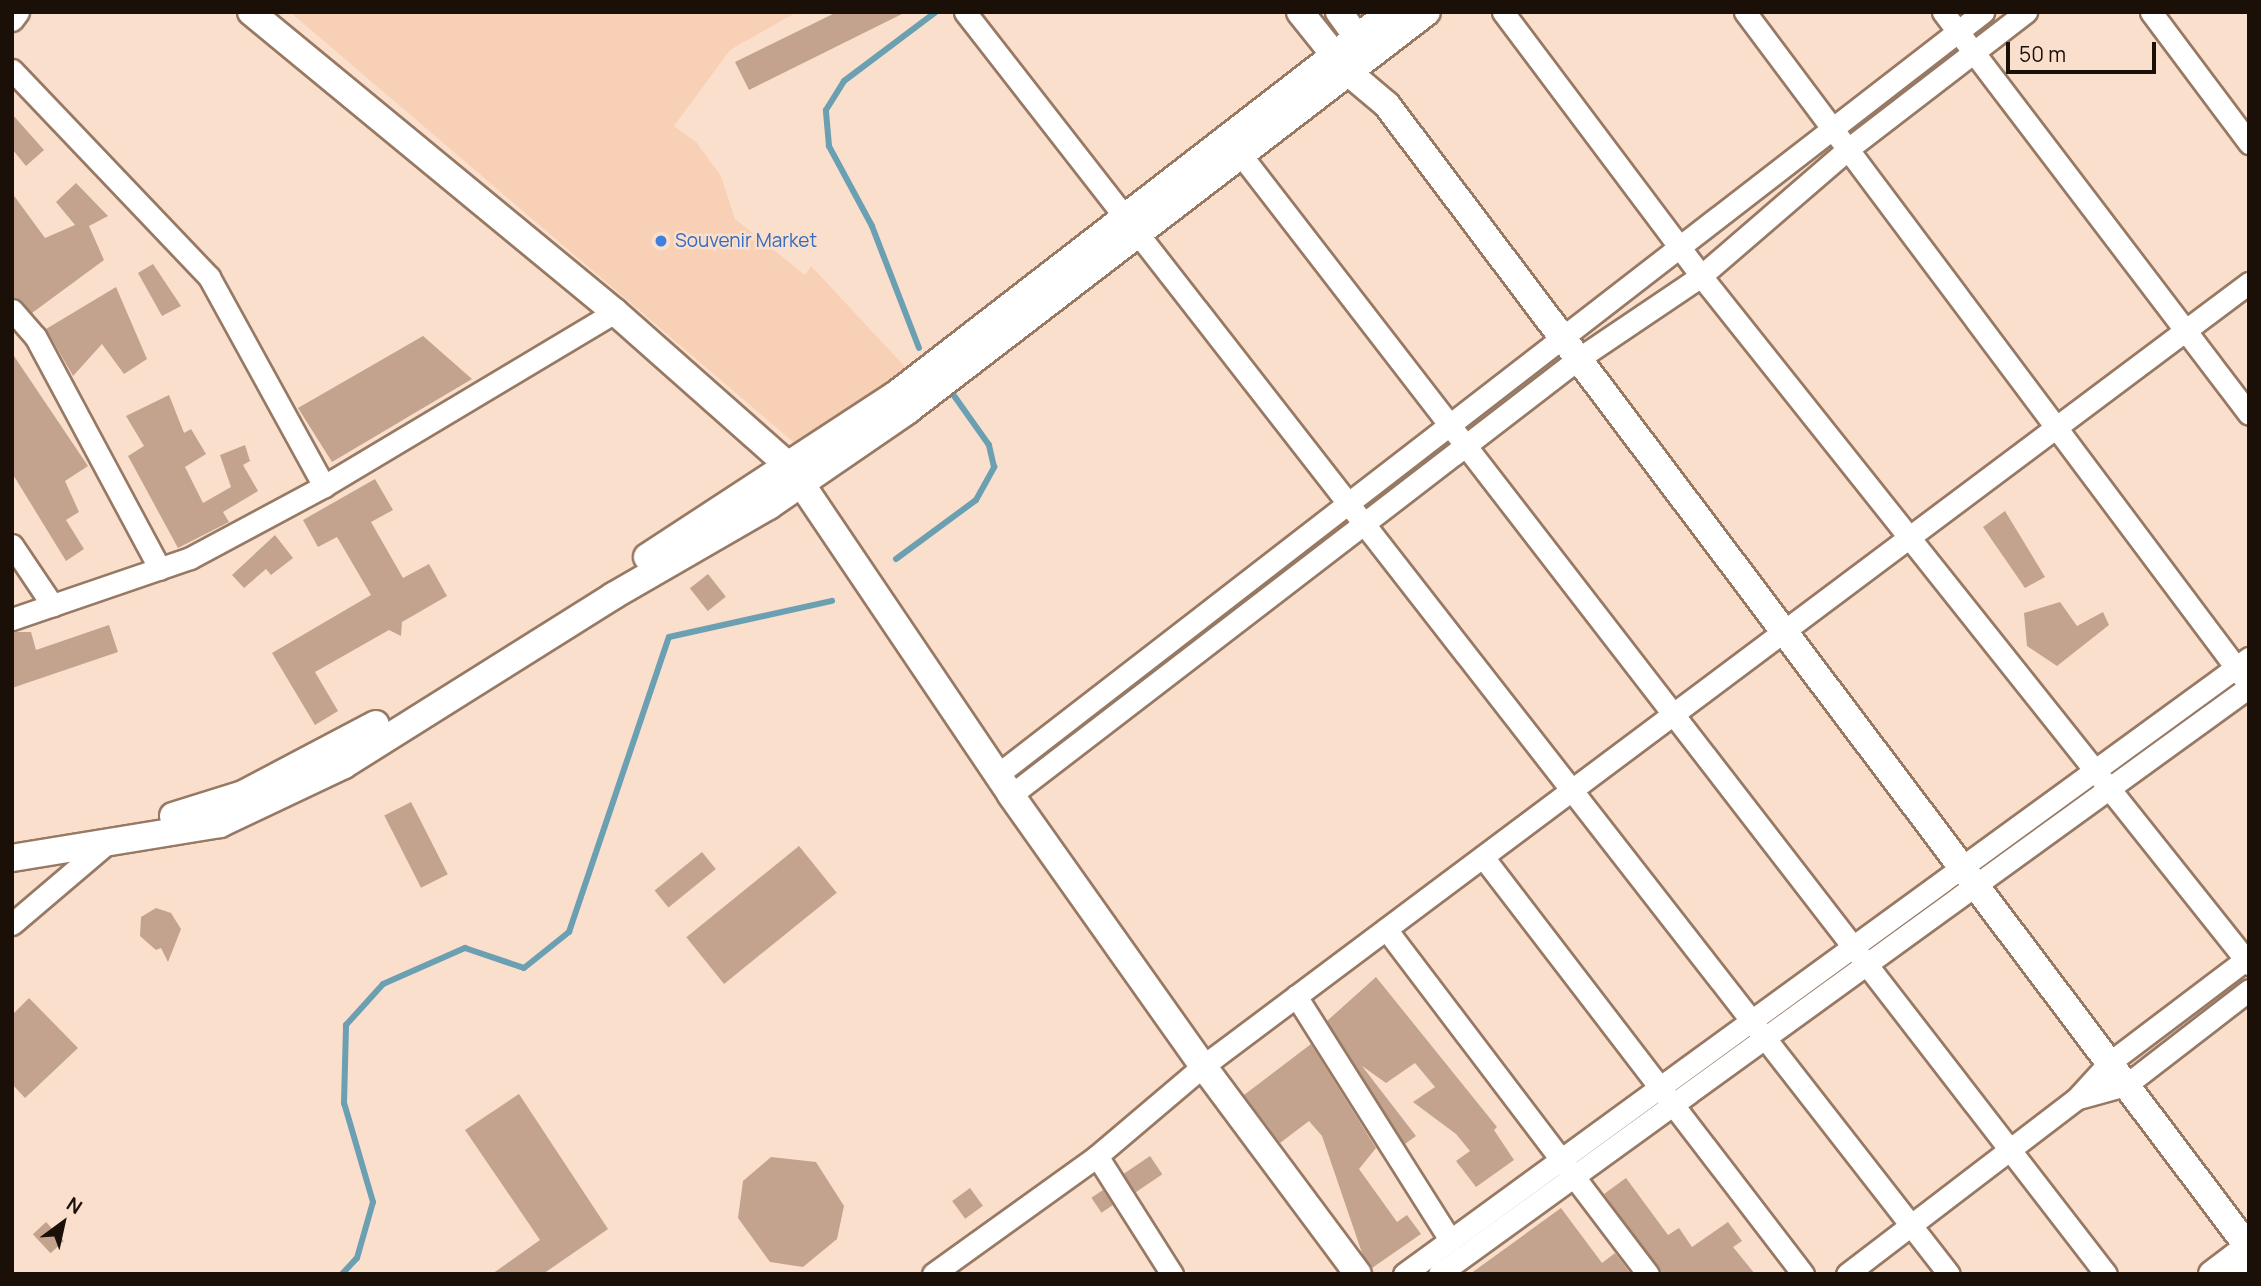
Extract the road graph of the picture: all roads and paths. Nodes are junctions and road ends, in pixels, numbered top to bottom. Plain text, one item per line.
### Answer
1 (19, 12) edge
2 (251, 12) edge
3 (1300, 12) edge
4 (1339, 12) edge
5 (1390, 12) edge
6 (1427, 12) edge
7 (1503, 12) edge
8 (1745, 12) edge
9 (1943, 12) edge
10 (1983, 12) edge
11 (2026, 12) edge
12 (2151, 12) edge
13 (966, 14) edge
14 (12, 20) edge
15 (1958, 32) junction
16 (1363, 46) junction
17 (1974, 52) junction
18 (1340, 63) junction
19 (12, 70) edge
20 (1387, 105) junction
21 (1833, 129) junction
22 (2249, 143) edge
23 (1848, 149) junction
24 (1241, 155) junction
25 (1131, 226) junction
26 (1679, 247) junction
27 (1701, 276) junction
28 (2249, 283) edge
29 (12, 310) edge
30 (615, 312) junction
31 (2185, 330) junction
32 (1561, 337) junction
33 (1578, 359) junction
34 (2249, 414) edge
35 (1449, 424) junction
36 (2056, 427) junction
37 (1465, 445) junction
38 (795, 474) junction
39 (324, 486) junction
40 (1347, 503) junction
41 (1363, 523) junction
42 (1912, 536) junction
43 (12, 545) edge
44 (160, 569) junction
45 (53, 606) junction
46 (12, 619) edge
47 (1784, 632) junction
48 (2242, 662) edge
49 (2249, 686) edge
50 (431, 701) junction
51 (1673, 715) junction
52 (2096, 769) junction
53 (1004, 785) junction
54 (2111, 788) junction
55 (1572, 791) junction
56 (12, 840) edge
57 (106, 845) junction
58 (1483, 856) junction
59 (12, 858) edge
60 (1969, 877) junction
61 (12, 924) edge
62 (1386, 929) junction
63 (1852, 947) junction
64 (2248, 960) edge
65 (1867, 965) junction
66 (2249, 990) edge
67 (1296, 996) junction
68 (1751, 1021) junction
69 (1764, 1039) junction
70 (2109, 1063) junction
71 (1203, 1066) junction
72 (2126, 1085) junction
73 (1660, 1087) junction
74 (2076, 1099) junction
75 (1673, 1104) junction
76 (2010, 1150) junction
77 (1097, 1156) junction
78 (1567, 1168) junction
79 (1909, 1224) junction
80 (1450, 1240) junction
81 (2248, 1247) edge
82 (933, 1274) edge
83 (1172, 1274) edge
84 (1358, 1274) edge
85 (1404, 1274) edge
86 (1439, 1274) edge
87 (1648, 1274) edge
88 (1803, 1274) edge
89 (1847, 1274) edge
90 (1949, 1274) edge
91 (2106, 1274) edge
92 (2213, 1274) edge

1 - 14 street
2 - 30 street
3 - 18 street
4 - 16 street
5 - 16 street
6 - 16 street
7 - 26 street
8 - 21 street
9 - 15 street
10 - 15 street
11 - 17 street
12 - 22 street
13 - 25 street
15 - 17 street
15 - 21 street
16 - 18 street
16 - 20 street
17 - 23 street
17 - 31 street
18 - 20 street
18 - 24 street
18 - 25 street
19 - 39 street
20 - 32 street
21 - 23 street
21 - 26 street
23 - 27 street
23 - 36 street
24 - 25 street
24 - 35 street
25 - 38 street
25 - 40 street
26 - 27 street
26 - 32 street
27 - 33 street
27 - 42 street
28 - 31 street
29 - 44 street
30 - 38 street
30 - 39 street
31 - 34 street
31 - 36 street
32 - 33 street
32 - 35 street
33 - 37 street
33 - 47 street
35 - 37 street
35 - 40 street
36 - 42 street
36 - 48 street
37 - 41 street
37 - 51 street
38 - 50 street
38 - 53 street
39 - 44 street
40 - 41 street
40 - 53 street
41 - 53 street
41 - 55 street
42 - 47 street
42 - 52 street
43 - 45 street
44 - 45 street
45 - 46 street
47 - 51 street
47 - 60 street
48 - 49 street
48 - 52 street
49 - 54 street
50 - 56 street
50 - 57 street
51 - 55 street
51 - 63 street
52 - 54 street
52 - 60 street
53 - 71 street
54 - 60 street
54 - 64 street
55 - 58 street
55 - 68 street
57 - 59 street
57 - 61 street
58 - 62 street
58 - 73 street
60 - 63 street
60 - 65 street
60 - 70 street
62 - 67 street
62 - 78 street
63 - 65 street
63 - 68 street
64 - 70 street
65 - 69 street
65 - 76 street
66 - 72 street
67 - 71 street
67 - 80 street
68 - 69 street
68 - 73 street
69 - 75 street
69 - 79 street
70 - 72 street
70 - 74 street
71 - 77 street
71 - 84 street
72 - 74 street
72 - 81 street
73 - 75 street
73 - 78 street
74 - 76 street
75 - 78 street
75 - 88 street
76 - 79 street
76 - 91 street
77 - 82 street
77 - 83 street
78 - 80 street
78 - 86 street
78 - 87 street
79 - 89 street
79 - 90 street
80 - 85 street
81 - 92 street

